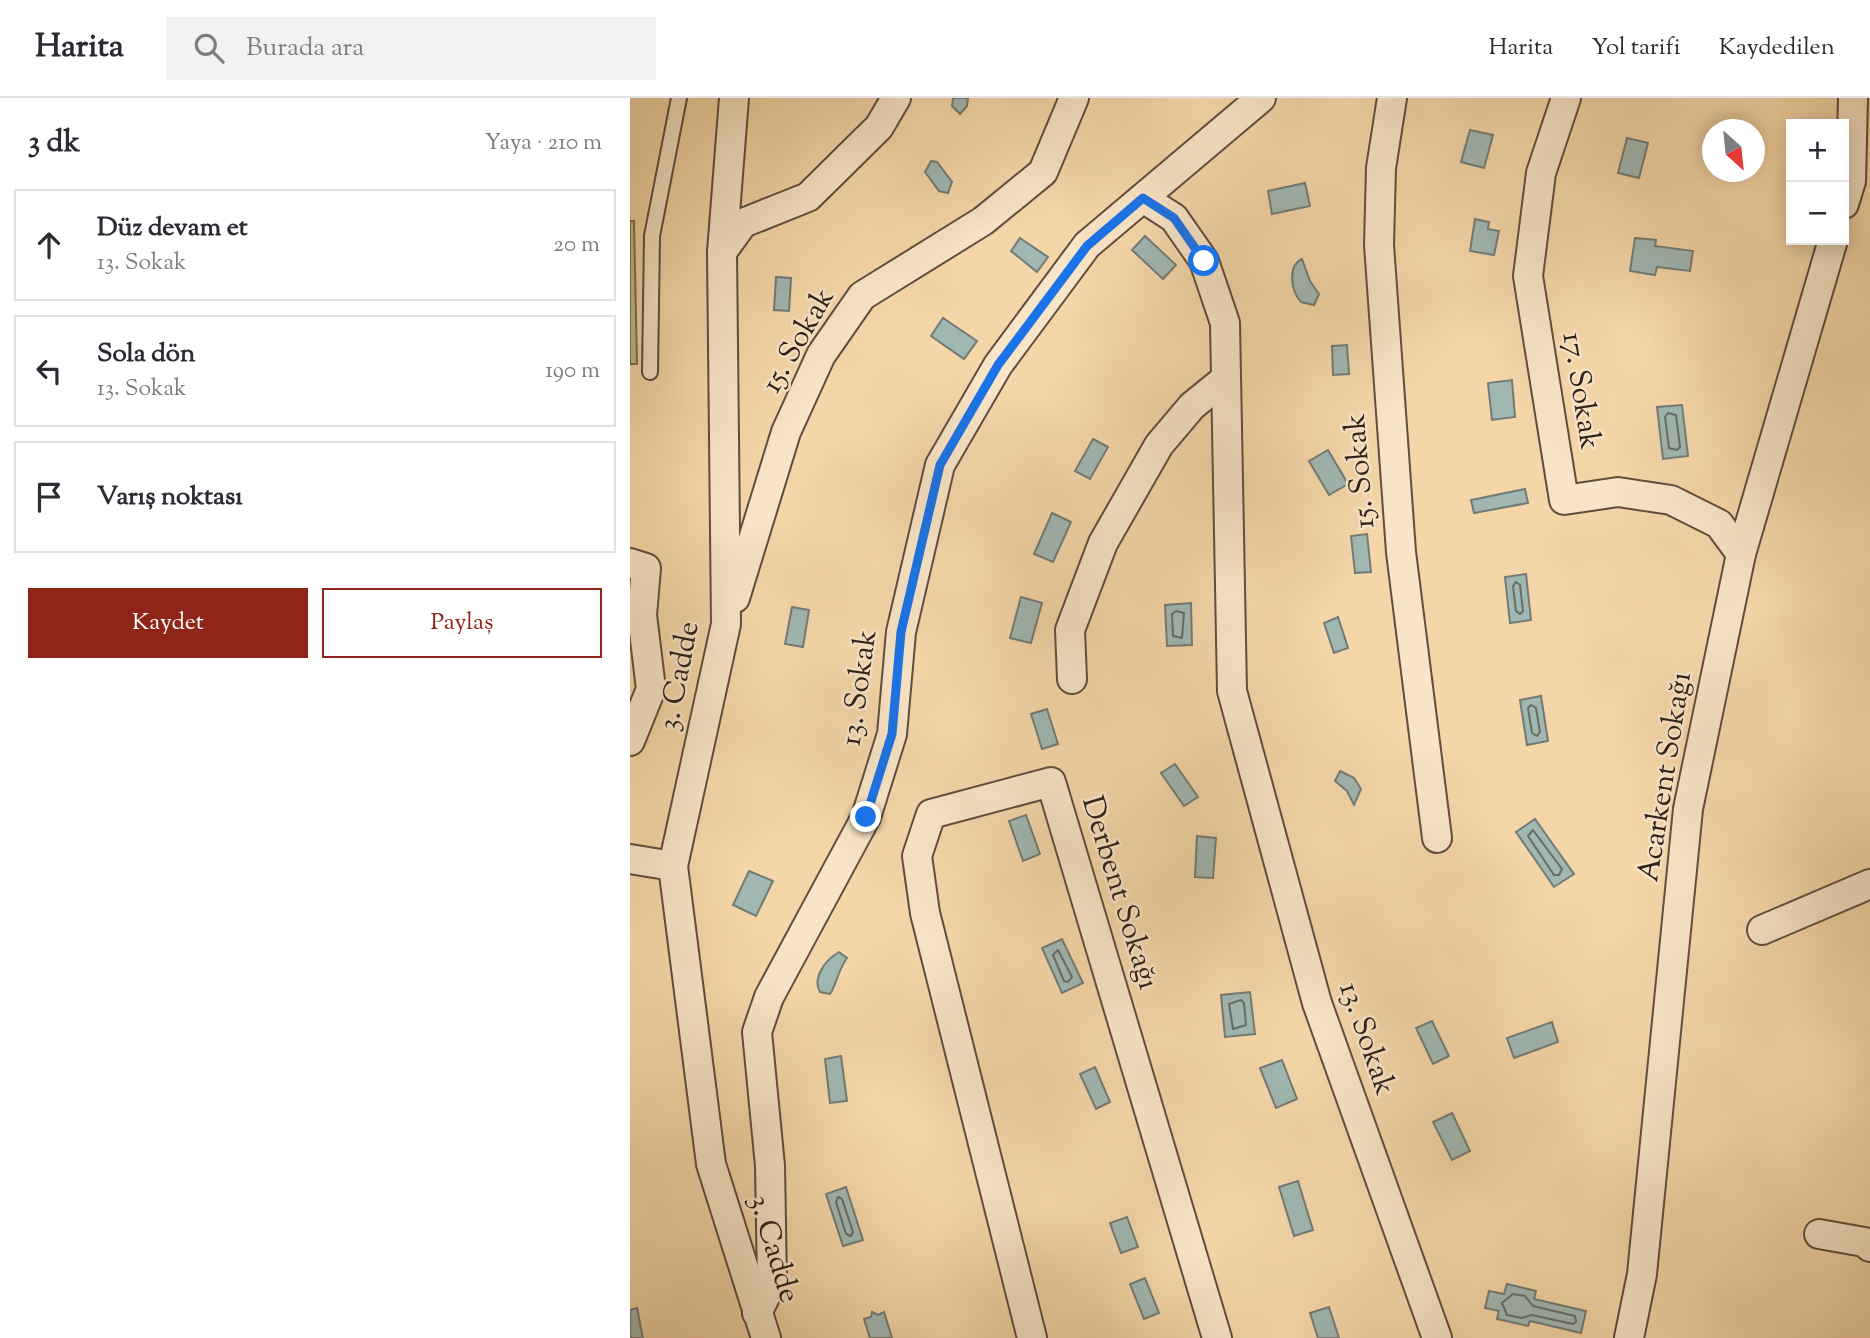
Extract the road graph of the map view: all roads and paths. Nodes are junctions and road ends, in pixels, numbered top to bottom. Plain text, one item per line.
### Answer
1 (679, 98) edge
2 (734, 98) edge
3 (896, 98) edge
4 (1074, 98) edge
5 (1261, 98) edge
6 (1391, 98) edge
7 (1566, 98) edge
8 (1853, 98) edge
9 (1849, 188) edge
10 (1143, 198) junction
11 (1832, 245) edge
12 (722, 251) junction
13 (650, 372) dead end
14 (1224, 380) junction
15 (1741, 554) junction
16 (630, 564) edge
17 (726, 624) junction
18 (1072, 679) dead end
19 (630, 741) edge
20 (1437, 838) dead end
21 (630, 859) edge
22 (673, 866) junction
23 (1870, 884) edge
24 (1762, 930) dead end
25 (1819, 1234) dead end
26 (1870, 1247) edge
27 (762, 1326) edge
28 (1032, 1338) edge
29 (1217, 1338) edge
30 (1437, 1338) edge
31 (1629, 1338) edge

1 - 13 lane
2 - 12 street, 3. Cadde
3 - 12 street
4 - 17 street, 15. Sokak
5 - 10 street, 13. Sokak
6 - 20 street, 15. Sokak
7 - 15 street, 17. Sokak
8 - 9 street
10 - 14 street, 13. Sokak
10 - 27 street, 13. Sokak
11 - 15 street, Acarkent Sokağı
12 - 17 street, 3. Cadde
14 - 18 street
14 - 30 street, 13. Sokak
15 - 31 street, Acarkent Sokağı
16 - 19 street
17 - 22 street, 3. Cadde
21 - 22 street
22 - 27 street, 3. Cadde
23 - 24 street
25 - 26 street
28 - 29 street, Derbent Sokağı

